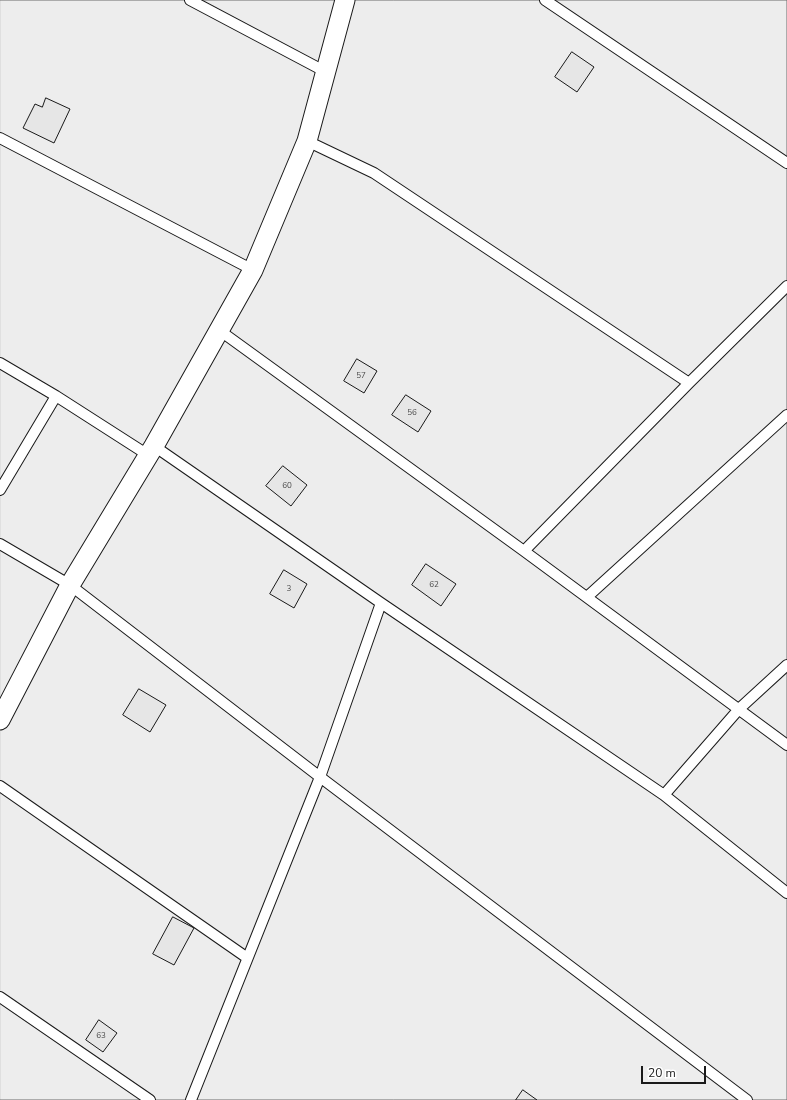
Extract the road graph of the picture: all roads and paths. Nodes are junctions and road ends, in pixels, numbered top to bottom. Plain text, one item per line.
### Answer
1 (190, 0) edge
2 (344, 0) edge
3 (545, 0) edge
4 (326, 72) junction
5 (0, 138) edge
6 (307, 141) junction
7 (787, 163) edge
8 (253, 270) junction
9 (787, 286) edge
10 (219, 330) junction
11 (0, 364) edge
12 (689, 383) junction
13 (56, 396) junction
14 (787, 415) edge
15 (151, 451) junction
16 (0, 490) edge
17 (0, 544) edge
18 (524, 551) junction
19 (70, 585) junction
20 (587, 597) junction
21 (381, 603) junction
22 (787, 665) edge
23 (739, 709) junction
24 (0, 720) edge
25 (787, 745) edge
26 (320, 777) junction
27 (0, 786) edge
28 (664, 795) junction
29 (787, 893) edge
30 (246, 957) junction
31 (0, 997) edge
32 (150, 1100) edge
33 (191, 1100) edge
34 (747, 1100) edge

1 - 4 lane
2 - 4 street
3 - 7 lane
4 - 6 street
5 - 8 lane
6 - 8 street
6 - 12 lane
8 - 10 street
9 - 12 lane
10 - 15 street
10 - 18 lane
11 - 13 lane
12 - 18 lane
13 - 15 lane
13 - 16 lane
14 - 20 lane
15 - 19 street
15 - 21 lane
17 - 19 lane
18 - 20 lane
19 - 24 street
19 - 26 lane
20 - 23 lane
21 - 26 lane
21 - 28 lane
22 - 23 lane
23 - 25 lane
23 - 28 lane
26 - 30 lane
26 - 34 lane
27 - 30 lane
28 - 29 lane
30 - 33 lane
31 - 32 lane

